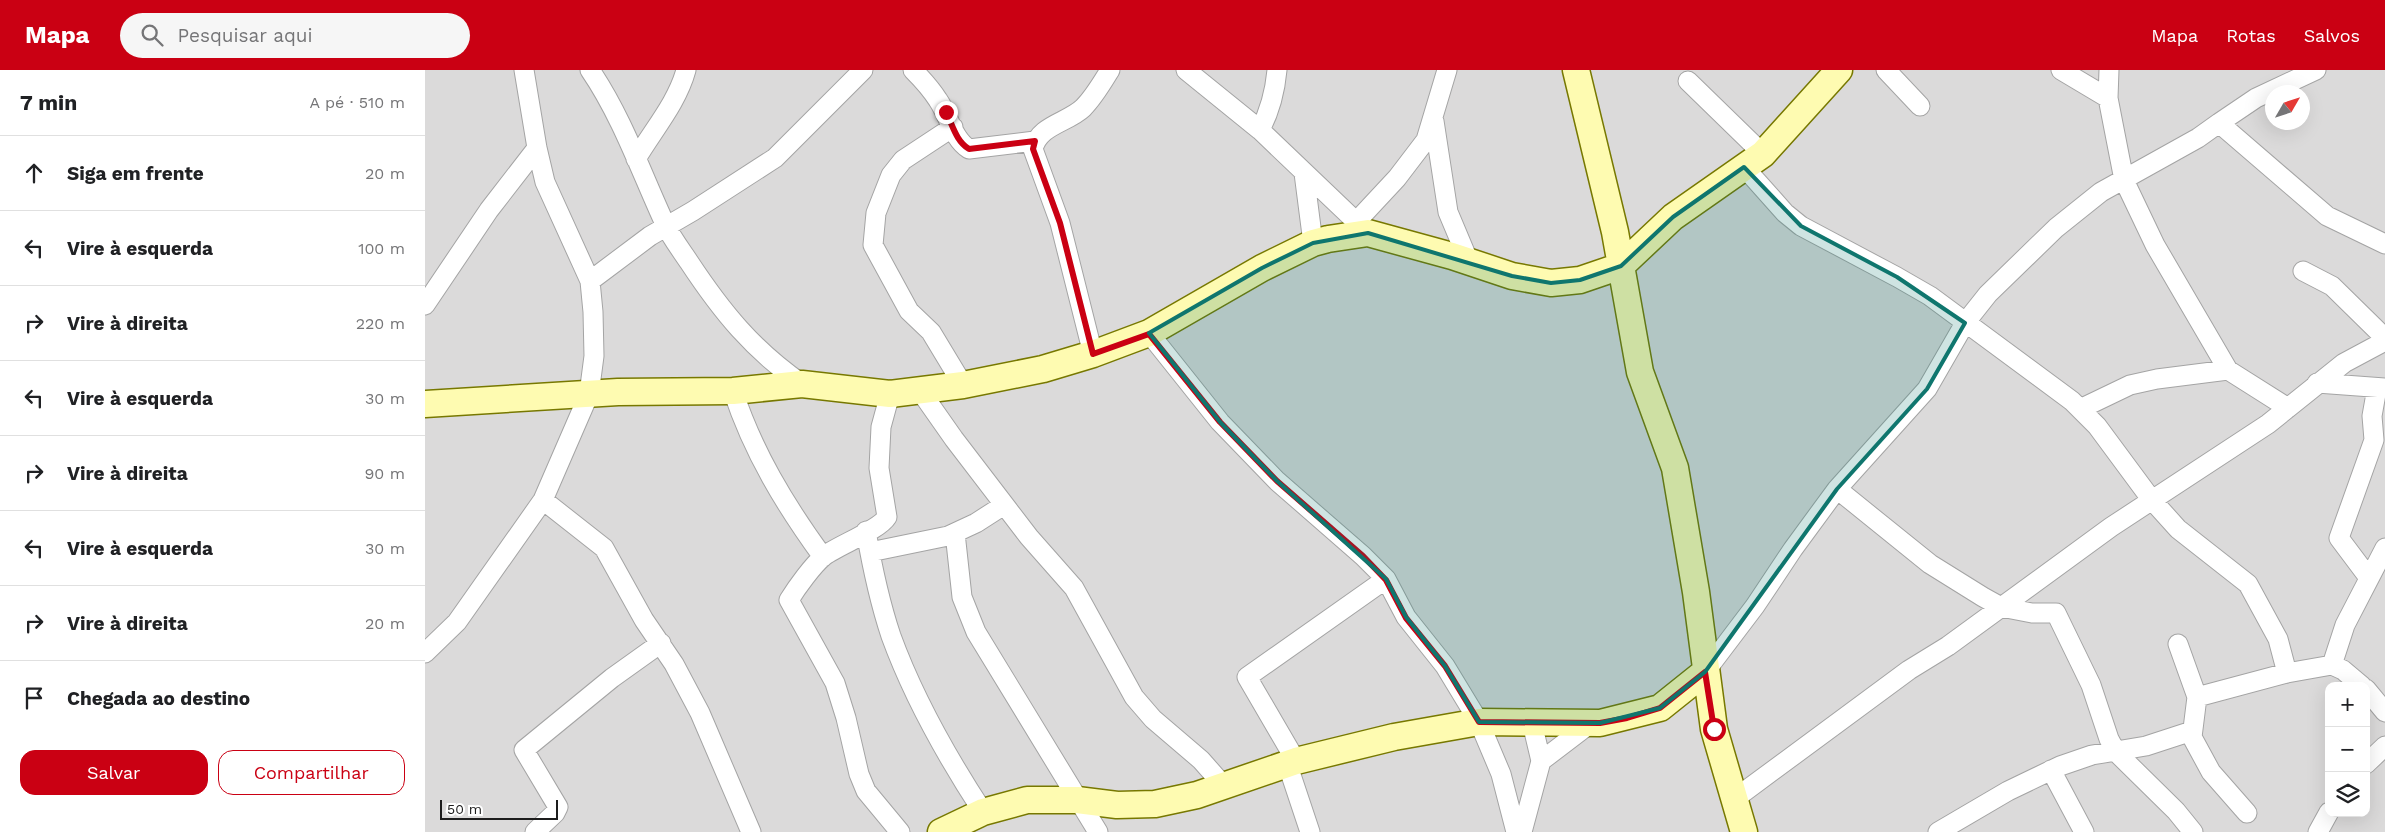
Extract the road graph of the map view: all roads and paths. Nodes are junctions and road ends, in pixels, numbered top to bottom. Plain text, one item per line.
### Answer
1 (524, 70) edge
2 (590, 70) edge
3 (685, 70) edge
4 (863, 70) edge
5 (913, 70) edge
6 (1110, 70) edge
7 (1186, 70) edge
8 (1277, 70) edge
9 (1447, 70) edge
10 (1576, 70) edge
11 (1839, 70) edge
12 (1886, 70) edge
13 (2061, 70) edge
14 (2109, 70) edge
15 (2316, 70) edge
16 (2286, 75) edge
17 (1688, 82) dead end
18 (2108, 98) junction
19 (1920, 106) dead end
20 (1433, 120) junction
21 (2219, 123) junction
22 (953, 127) junction
23 (1260, 130) junction
24 (1035, 141) junction
25 (537, 148) junction
26 (636, 159) junction
27 (1754, 161) junction
28 (1304, 173) junction
29 (2124, 180) junction
30 (666, 226) junction
31 (1362, 227) junction
32 (1313, 243) junction
33 (2385, 244) edge
34 (1469, 262) junction
35 (1621, 266) junction
36 (2303, 271) dead end
37 (590, 281) junction
38 (425, 305) edge
39 (1965, 323) junction
40 (1149, 334) junction
41 (2385, 339) edge
42 (1093, 354) junction
43 (2228, 370) junction
44 (2317, 383) junction
45 (802, 384) junction
46 (963, 385) junction
47 (2381, 388) edge
48 (733, 391) junction
49 (921, 392) junction
50 (589, 394) junction
51 (890, 394) junction
52 (425, 404) edge
53 (2080, 408) junction
54 (2288, 408) junction
55 (1837, 489) junction
56 (2151, 499) junction
57 (543, 500) junction
58 (1004, 504) junction
59 (866, 532) junction
60 (955, 533) junction
61 (2385, 548) edge
62 (870, 552) junction
63 (823, 557) junction
64 (2369, 578) junction
65 (1386, 580) junction
66 (2001, 607) junction
67 (661, 643) junction
68 (2178, 644) dead end
69 (425, 653) edge
70 (2333, 665) junction
71 (1705, 672) junction
72 (2287, 673) junction
73 (2357, 682) edge
74 (2370, 694) edge
75 (2197, 696) junction
76 (2385, 712) edge
77 (1479, 722) junction
78 (1532, 723) junction
79 (1591, 723) junction
80 (2192, 731) junction
81 (2385, 746) edge
82 (2115, 752) junction
83 (2370, 760) edge
84 (1541, 761) junction
85 (1291, 762) junction
86 (2051, 770) junction
87 (1223, 785) junction
88 (1077, 800) junction
89 (1733, 800) junction
90 (983, 812) junction
91 (2247, 813) dead end
92 (2326, 817) edge
93 (535, 832) edge
94 (751, 832) edge
95 (900, 832) edge
96 (941, 832) edge
97 (1098, 832) edge
98 (1310, 832) edge
99 (1516, 832) edge
100 (1522, 832) edge
101 (1744, 832) edge
102 (1938, 832) edge
103 (2084, 832) edge
104 (2193, 832) edge
105 (2318, 832) edge

1 - 25 street
2 - 26 street
3 - 26 street
4 - 30 street
5 - 22 street
6 - 24 street
7 - 23 street
8 - 23 street
9 - 20 street
10 - 35 street
11 - 27 street
12 - 19 street
13 - 18 street
14 - 18 street
15 - 16 street
16 - 21 street
17 - 27 street
18 - 29 street
20 - 31 street
20 - 34 street
21 - 29 street
21 - 33 street
22 - 24 street
22 - 46 street
23 - 28 street
24 - 42 street
25 - 37 street
25 - 38 street
26 - 30 street
27 - 35 street
27 - 39 street
28 - 31 street
28 - 32 street
29 - 39 street
29 - 43 street
30 - 37 street
30 - 45 street
31 - 32 street
31 - 34 street
32 - 40 street
34 - 35 street
35 - 71 street
36 - 41 street
37 - 50 street
39 - 53 street
39 - 55 street
40 - 42 street
40 - 65 street
41 - 44 street
42 - 46 street
43 - 53 street
43 - 54 street
44 - 47 street
44 - 54 street
45 - 48 street
45 - 51 street
46 - 49 street
47 - 64 street
48 - 50 street
48 - 63 street
49 - 51 street
49 - 58 street
50 - 52 street
50 - 57 street
51 - 59 street
53 - 56 street
54 - 56 street
55 - 66 street
55 - 71 street
56 - 66 street
56 - 72 street
57 - 67 street
57 - 69 street
58 - 60 street
58 - 87 street
59 - 62 street
59 - 63 street
60 - 62 street
60 - 88 street
61 - 64 street
62 - 90 street
63 - 95 street
64 - 70 street
65 - 77 street
65 - 85 street
66 - 82 street
66 - 89 street
67 - 93 street
67 - 94 street
68 - 75 street
70 - 72 street
70 - 73 street
71 - 79 street
71 - 89 street
72 - 75 street
74 - 76 street
75 - 80 street
77 - 78 street
77 - 85 street
77 - 99 street
78 - 79 street
78 - 84 street
79 - 84 street
80 - 82 street
80 - 91 street
81 - 83 street
82 - 86 street
82 - 104 street
84 - 100 street
85 - 87 street
85 - 98 street
86 - 102 street
86 - 103 street
87 - 88 street
88 - 90 street
88 - 97 street
89 - 101 street
90 - 96 street
92 - 105 street

